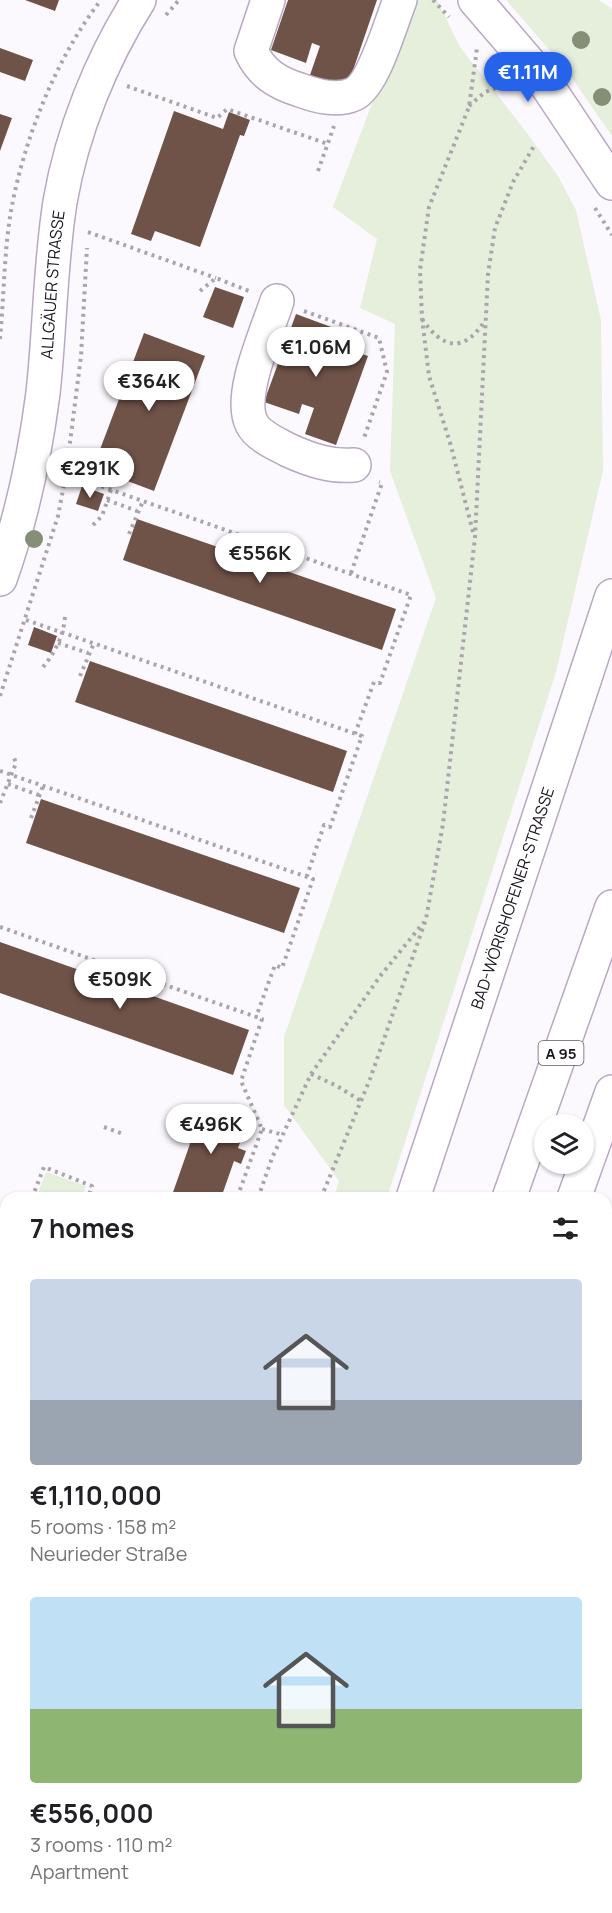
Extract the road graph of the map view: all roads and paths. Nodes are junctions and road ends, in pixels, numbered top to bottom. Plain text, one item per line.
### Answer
1 (101, 0) edge
2 (139, 0) edge
3 (268, 0) edge
4 (400, 0) edge
5 (475, 0) edge
6 (477, 47) dead end
7 (507, 84) dead end
8 (125, 85) dead end
9 (469, 106) junction
10 (335, 123) dead end
11 (328, 144) junction
12 (534, 146) dead end
13 (318, 171) dead end
14 (612, 183) edge
15 (88, 232) dead end
16 (216, 279) junction
17 (200, 291) dead end
18 (277, 301) junction
19 (422, 318) junction
20 (485, 322) junction
21 (0, 339) edge
22 (354, 465) junction
23 (66, 474) dead end
24 (111, 490) junction
25 (107, 501) junction
26 (142, 501) junction
27 (137, 511) junction
28 (93, 525) dead end
29 (129, 534) dead end
30 (475, 537) junction
31 (351, 573) junction
32 (0, 579) edge
33 (612, 596) edge
34 (65, 614) dead end
35 (27, 620) dead end
36 (62, 632) junction
37 (58, 643) junction
38 (94, 643) junction
39 (88, 653) junction
40 (43, 667) dead end
41 (80, 676) dead end
42 (355, 734) junction
43 (13, 755) dead end
44 (0, 771) edge
45 (11, 775) junction
46 (8, 784) junction
47 (43, 786) junction
48 (39, 795) junction
49 (0, 804) edge
50 (31, 818) dead end
51 (307, 876) junction
52 (612, 907) edge
53 (426, 920) junction
54 (0, 927) edge
55 (256, 1017) junction
56 (310, 1074) junction
57 (612, 1092) edge
58 (361, 1101) junction
59 (227, 1109) dead end
60 (258, 1120) junction
61 (104, 1126) dead end
62 (262, 1129) junction
63 (123, 1134) dead end
64 (283, 1136) junction
65 (34, 1192) edge
66 (90, 1192) edge
67 (239, 1192) edge
68 (260, 1192) edge
69 (323, 1192) edge
70 (415, 1192) edge
71 (511, 1192) edge
72 (576, 1192) edge

1 - 21 path
2 - 32 main road, ALLGÄUER STRASSE
3 - 4 main road
5 - 14 main road
6 - 9 path
7 - 9 path
8 - 11 path
9 - 19 path
10 - 11 path
11 - 13 path
12 - 20 path
15 - 16 path
16 - 17 path
16 - 18 path
18 - 22 path
18 - 22 main road
19 - 20 path
19 - 30 path
20 - 30 path
22 - 31 path
23 - 24 path
24 - 25 path
24 - 26 path
25 - 27 path
25 - 28 path
26 - 27 path
26 - 31 path
27 - 29 path
30 - 53 path
31 - 42 path
33 - 70 main road, BAD-WÖRISHOFENER-STRASSE
34 - 36 path
35 - 36 path
36 - 37 path
36 - 38 path
37 - 39 path
37 - 40 path
38 - 39 path
38 - 42 path
39 - 41 path
42 - 51 path
43 - 45 path
44 - 45 path
45 - 46 path
45 - 47 path
46 - 48 path
46 - 49 path
47 - 48 path
47 - 51 path
48 - 50 path
51 - 55 path
52 - 71 main road, A 95
53 - 56 path
53 - 58 path
54 - 55 path
55 - 60 path
56 - 58 path
56 - 64 path
57 - 72 main road
58 - 69 path
59 - 60 path
60 - 62 path
61 - 63 path
62 - 64 path
62 - 67 path
64 - 68 path
65 - 66 path

